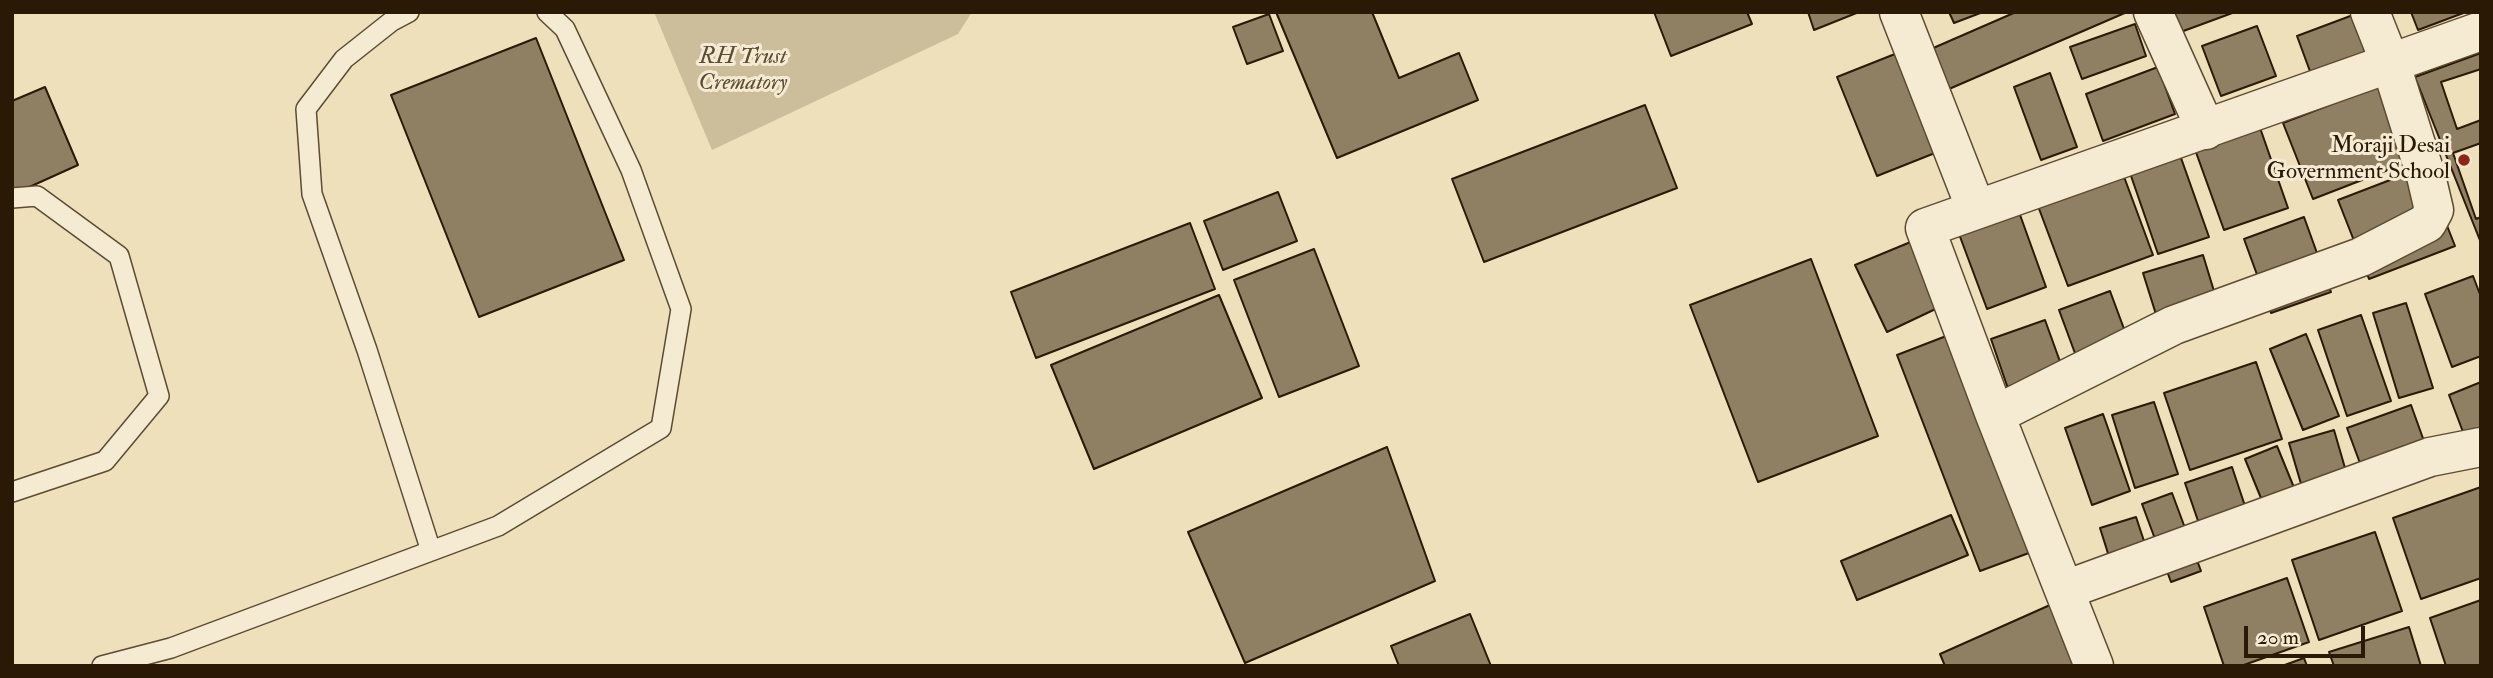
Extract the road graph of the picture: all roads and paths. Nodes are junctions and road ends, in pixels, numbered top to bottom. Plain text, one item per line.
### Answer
1 (410, 12) edge
2 (547, 12) edge
3 (1899, 12) edge
4 (2153, 12) edge
5 (2370, 12) edge
6 (2481, 31) edge
7 (2391, 65) junction
8 (2206, 130) junction
9 (12, 198) edge
10 (1976, 209) junction
11 (1995, 415) junction
12 (2481, 447) edge
13 (12, 492) edge
14 (431, 551) junction
15 (2065, 590) junction
16 (102, 666) edge
17 (2094, 666) edge

1 - 14 lane
2 - 14 lane
3 - 10 street
4 - 8 street
5 - 7 street
6 - 7 street
7 - 8 street
7 - 11 street
8 - 10 street
9 - 13 lane
10 - 11 street
11 - 15 street
12 - 15 street
14 - 16 lane
15 - 17 street

